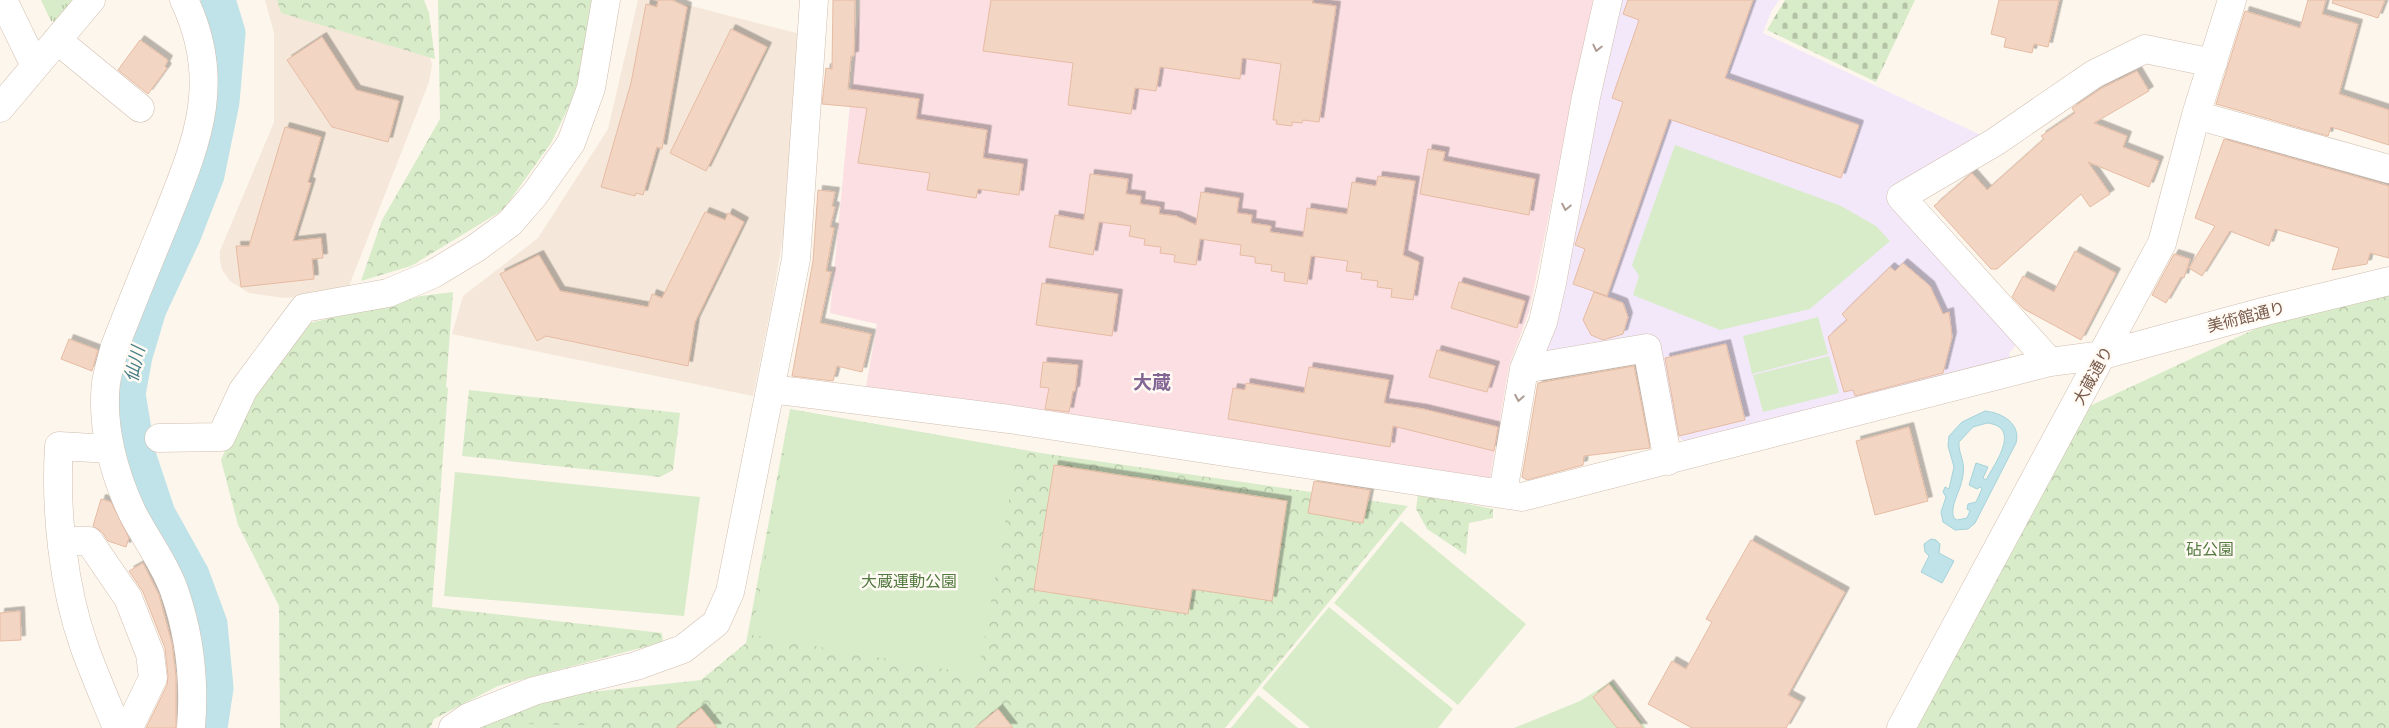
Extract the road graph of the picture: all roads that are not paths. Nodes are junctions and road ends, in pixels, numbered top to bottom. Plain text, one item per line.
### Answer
1 (3, 0) edge
2 (91, 0) edge
3 (184, 0) edge
4 (606, 0) edge
5 (814, 0) edge
6 (1608, 0) edge
7 (2232, 0) edge
8 (57, 40) junction
9 (2213, 63) junction
10 (35, 66) junction
11 (0, 108) edge
12 (140, 108) dead end
13 (2196, 115) junction
14 (2389, 169) edge
15 (2389, 281) edge
16 (2103, 355) junction
17 (2050, 362) junction
18 (1524, 369) junction
19 (771, 389) junction
20 (159, 438) dead end
21 (110, 449) junction
22 (1668, 461) junction
23 (1502, 493) junction
24 (62, 541) junction
25 (117, 728) edge
26 (191, 728) edge
27 (453, 728) edge
28 (1901, 728) edge

1 - 10 street
2 - 8 street
3 - 21 street
4 - 20 street
5 - 19 street
6 -> 18 street
7 - 9 street, 大蔵通り
8 - 10 street
8 - 12 street
9 - 13 street, 大蔵通り
9 - 17 street
10 - 11 street
13 - 14 street
13 - 16 street, 大蔵通り
15 - 16 street, 美術館通り
16 - 17 street, 美術館通り
16 - 28 street, 大蔵通り
17 - 22 street, 美術館通り
18 - 22 street
18 -> 23 street
19 - 23 street, 美術館通り
19 - 27 street
21 - 24 street
21 - 26 street
22 - 23 street, 美術館通り
24 - 25 street
24 - 25 street

